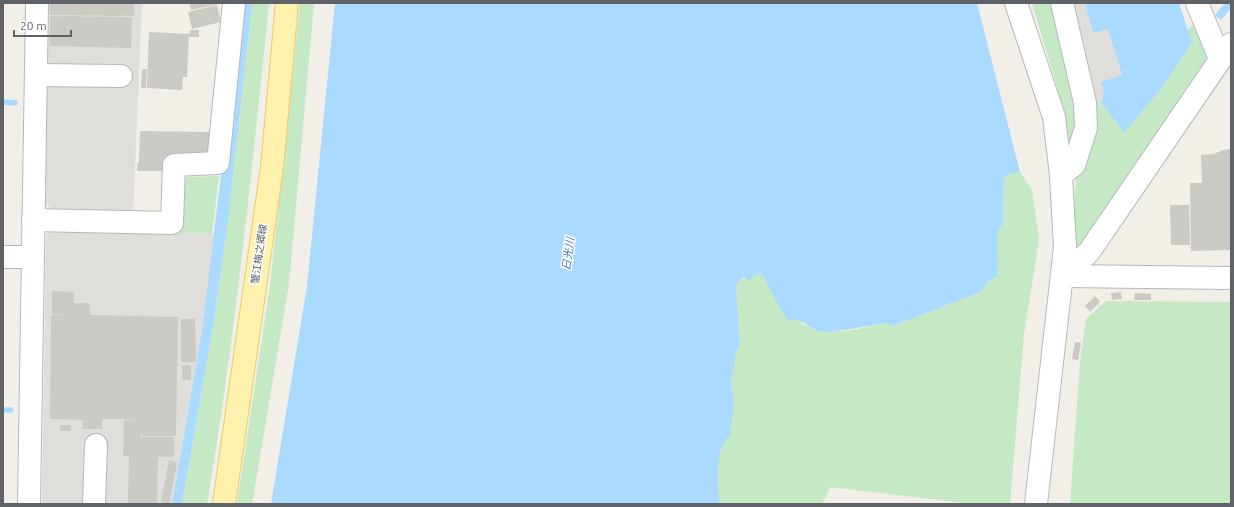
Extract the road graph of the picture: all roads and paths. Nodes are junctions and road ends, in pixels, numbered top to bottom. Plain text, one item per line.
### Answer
1 (37, 3) edge
2 (234, 3) edge
3 (287, 3) edge
4 (1016, 3) edge
5 (1062, 3) edge
6 (1197, 3) edge
7 (1226, 52) edge
8 (36, 75) junction
9 (121, 76) dead end
10 (1061, 175) junction
11 (33, 220) junction
12 (3, 257) edge
13 (32, 257) junction
14 (1062, 276) junction
15 (1231, 278) edge
16 (96, 445) dead end
17 (29, 504) edge
18 (94, 504) edge
19 (224, 504) edge
20 (1036, 504) edge

1 - 8 street
2 - 11 street
3 - 19 main road, 蟹江梅之郷線
4 - 10 street
5 - 10 street
6 - 7 street
7 - 14 street
8 - 9 street
8 - 11 street
10 - 14 street
11 - 13 street
12 - 13 street
13 - 17 street
14 - 15 street
14 - 20 street
16 - 18 street

